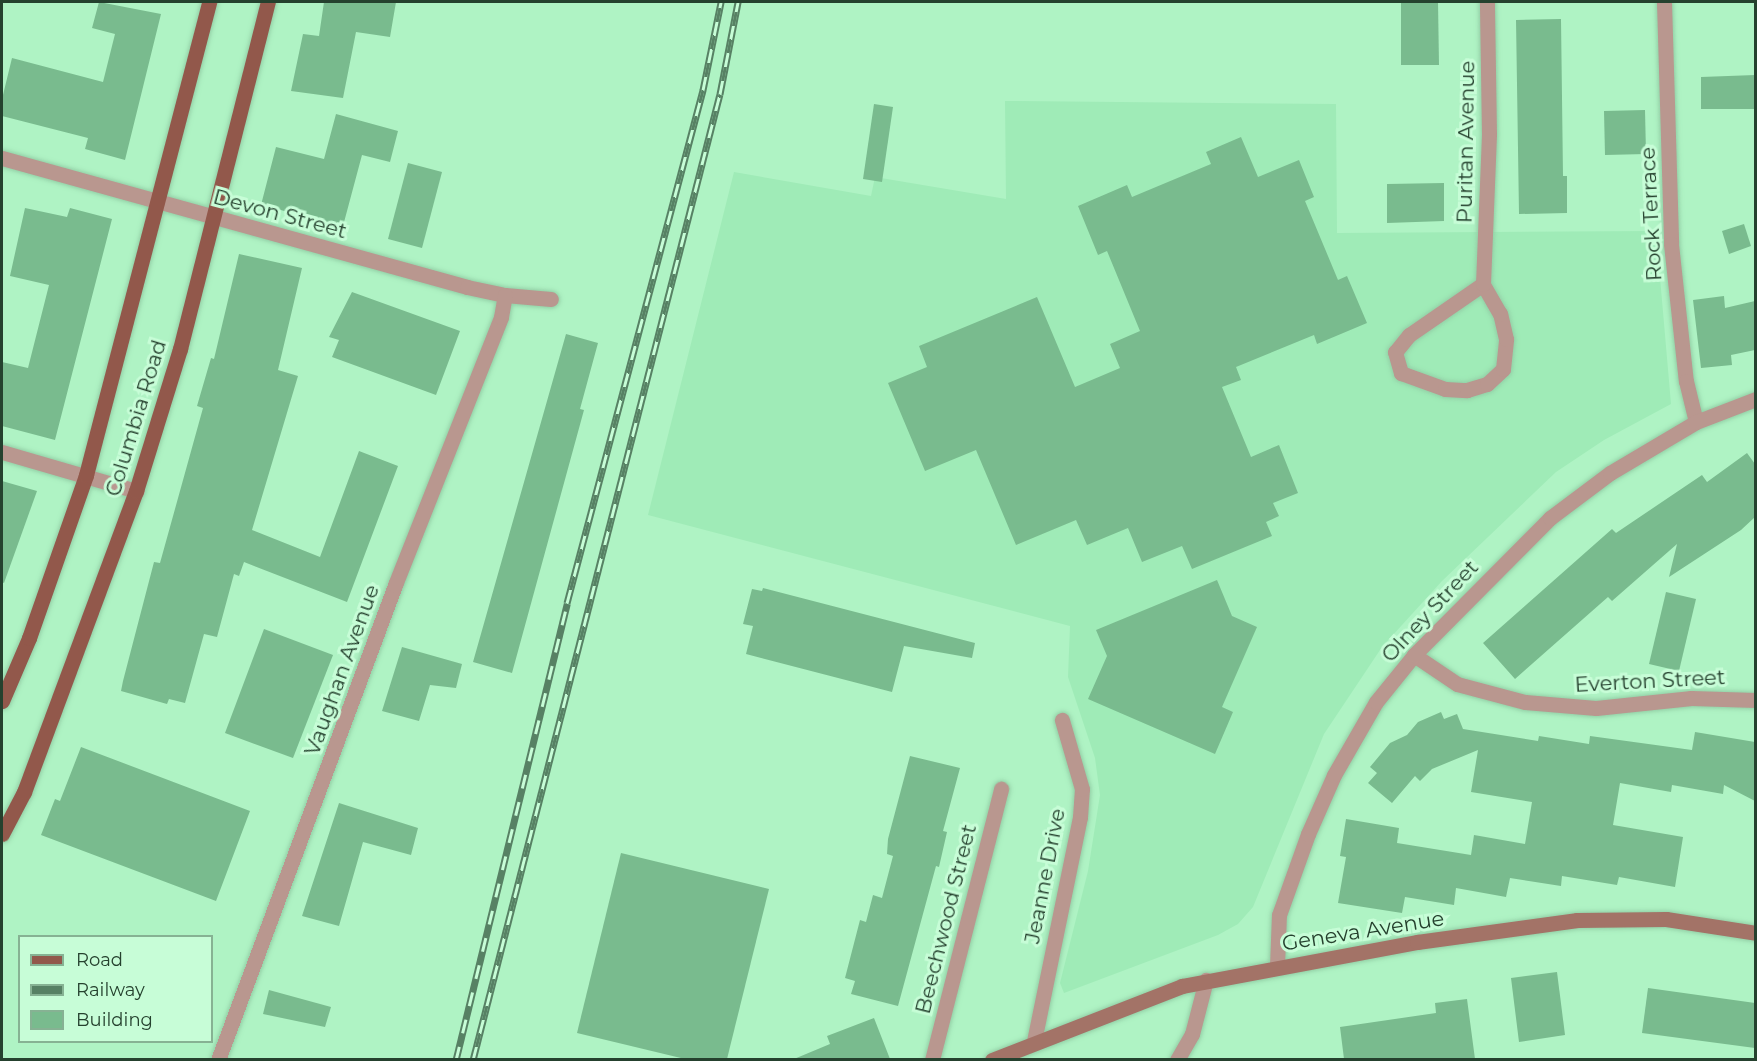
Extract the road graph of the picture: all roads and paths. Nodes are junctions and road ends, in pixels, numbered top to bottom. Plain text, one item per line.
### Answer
1 (209, 2) edge
2 (268, 2) edge
3 (1487, 2) edge
4 (1664, 2) edge
5 (2, 158) edge
6 (156, 201) junction
7 (213, 217) junction
8 (1484, 284) junction
9 (505, 296) junction
10 (550, 299) dead end
11 (1755, 399) edge
12 (1696, 422) junction
13 (2, 452) edge
14 (86, 475) junction
15 (136, 491) junction
16 (1414, 655) junction
17 (1755, 700) edge
18 (2, 701) edge
19 (1062, 720) dead end
20 (1001, 789) dead end
21 (2, 834) edge
22 (1755, 933) edge
23 (1277, 966) junction
24 (1206, 980) junction
25 (1034, 1041) junction
26 (218, 1059) edge
27 (932, 1059) edge
28 (992, 1059) edge
29 (1177, 1059) edge

1 - 6 main road, Columbia Road
2 - 7 main road, Columbia Road
3 - 8 street, Puritan Avenue
4 - 12 street, Rock Terrace
5 - 6 street, Devon Street
6 - 7 street, Devon Street
6 - 14 main road, Columbia Road
7 - 9 street, Devon Street
7 - 15 main road, Columbia Road
8 - 8 street, Puritan Avenue
9 - 10 street, Devon Street
9 - 26 street, Vaughan Avenue
11 - 12 street, Olney Street
12 - 16 street, Olney Street
13 - 14 street
14 - 15 street
14 - 18 main road, Columbia Road
15 - 21 main road, Columbia Road
16 - 17 street, Everton Street
16 - 23 street, Olney Street
19 - 25 street, Jeanne Drive
20 - 27 street, Beechwood Street
22 - 23 main road, Geneva Avenue
23 - 24 main road, Geneva Avenue
24 - 25 main road, Geneva Avenue
24 - 29 street
25 - 28 main road, Geneva Avenue

